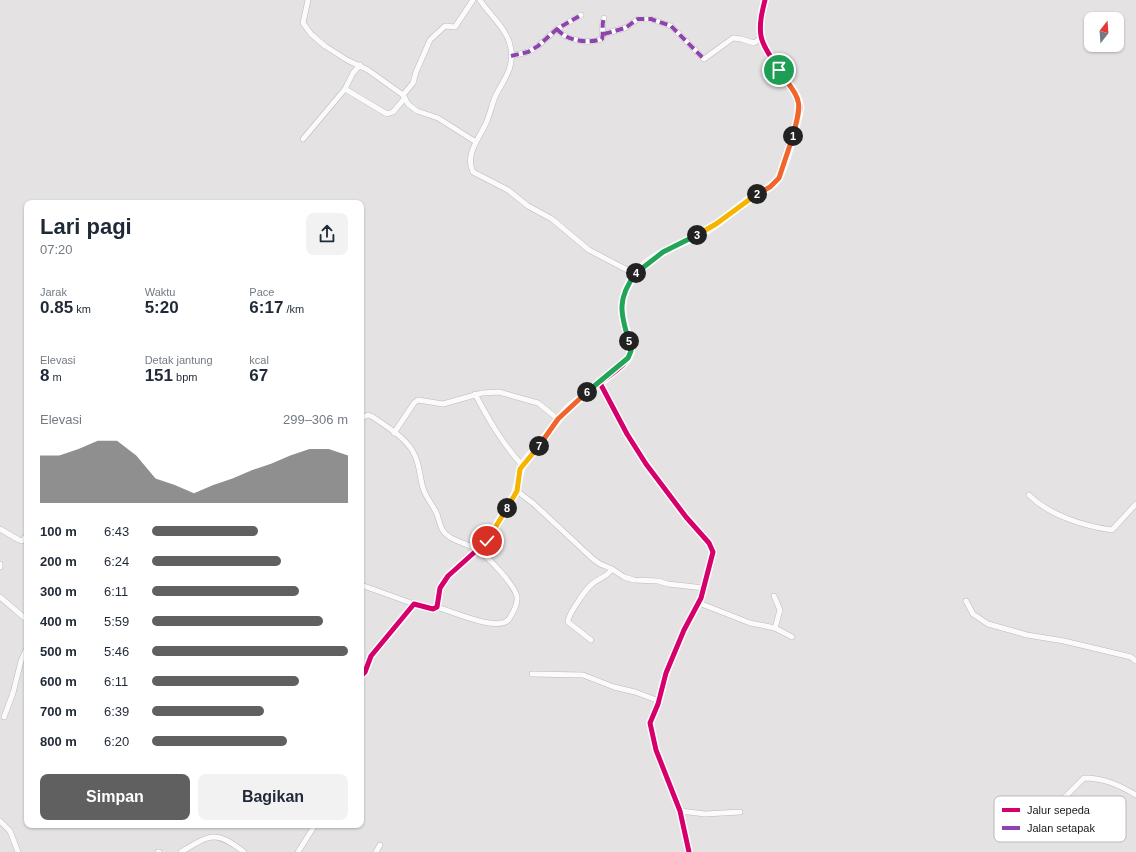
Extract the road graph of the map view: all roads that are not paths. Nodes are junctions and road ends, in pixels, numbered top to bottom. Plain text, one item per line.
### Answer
1 (308, 0) edge
2 (473, 0) edge
3 (480, 0) edge
4 (765, 0) edge
5 (581, 15) dead end
6 (604, 18) dead end
7 (557, 29) junction
8 (604, 34) junction
9 (761, 38) junction
10 (511, 56) junction
11 (360, 65) junction
12 (345, 89) junction
13 (404, 97) junction
14 (303, 139) dead end
15 (476, 142) junction
16 (635, 274) junction
17 (600, 383) junction
18 (475, 394) junction
19 (364, 417) edge
20 (558, 419) junction
21 (394, 433) junction
22 (522, 465) junction
23 (517, 491) junction
24 (1029, 495) dead end
25 (1136, 504) edge
26 (0, 529) edge
27 (24, 538) edge
28 (478, 550) junction
29 (0, 564) edge
30 (0, 567) edge
31 (612, 569) junction
32 (364, 586) edge
33 (704, 588) junction
34 (774, 596) dead end
35 (0, 597) edge
36 (966, 601) dead end
37 (699, 603) junction
38 (414, 604) junction
39 (437, 607) junction
40 (24, 617) edge
41 (775, 628) junction
42 (792, 637) dead end
43 (591, 640) dead end
44 (24, 655) edge
45 (1136, 661) edge
46 (364, 673) edge
47 (532, 674) dead end
48 (659, 701) junction
49 (4, 717) dead end
50 (1136, 795) edge
51 (1066, 796) edge
52 (680, 811) junction
53 (740, 812) dead end
54 (0, 820) edge
55 (313, 828) edge
56 (380, 845) dead end
57 (18, 852) edge
58 (181, 852) edge
59 (244, 852) edge
60 (298, 852) edge
61 (376, 852) edge
62 (689, 852) edge

1 - 11 street
2 - 13 street
3 - 10 street
4 - 9 street
5 - 7 street
6 - 8 street
7 - 8 street
7 - 10 street
8 - 9 street
9 - 16 street
10 - 15 street
11 - 12 street
11 - 13 street
12 - 13 street
12 - 14 street
13 - 15 street
15 - 16 street
16 - 17 street
17 - 20 street
17 - 33 street
18 - 20 street
18 - 21 street
18 - 22 street
19 - 21 street
20 - 22 street
21 - 28 street
22 - 23 street
23 - 28 street
23 - 31 street
24 - 25 street
26 - 27 street
28 - 39 street
28 - 39 street
29 - 30 street
31 - 33 street
31 - 43 street
32 - 38 street
33 - 37 street
34 - 41 street
35 - 40 street
36 - 45 street
37 - 41 street
37 - 48 street
38 - 39 street
38 - 46 street
41 - 42 street
44 - 49 street
47 - 48 street
48 - 52 street
50 - 51 street
52 - 53 street
52 - 62 street
54 - 57 street
55 - 60 street
56 - 61 street
58 - 59 street

